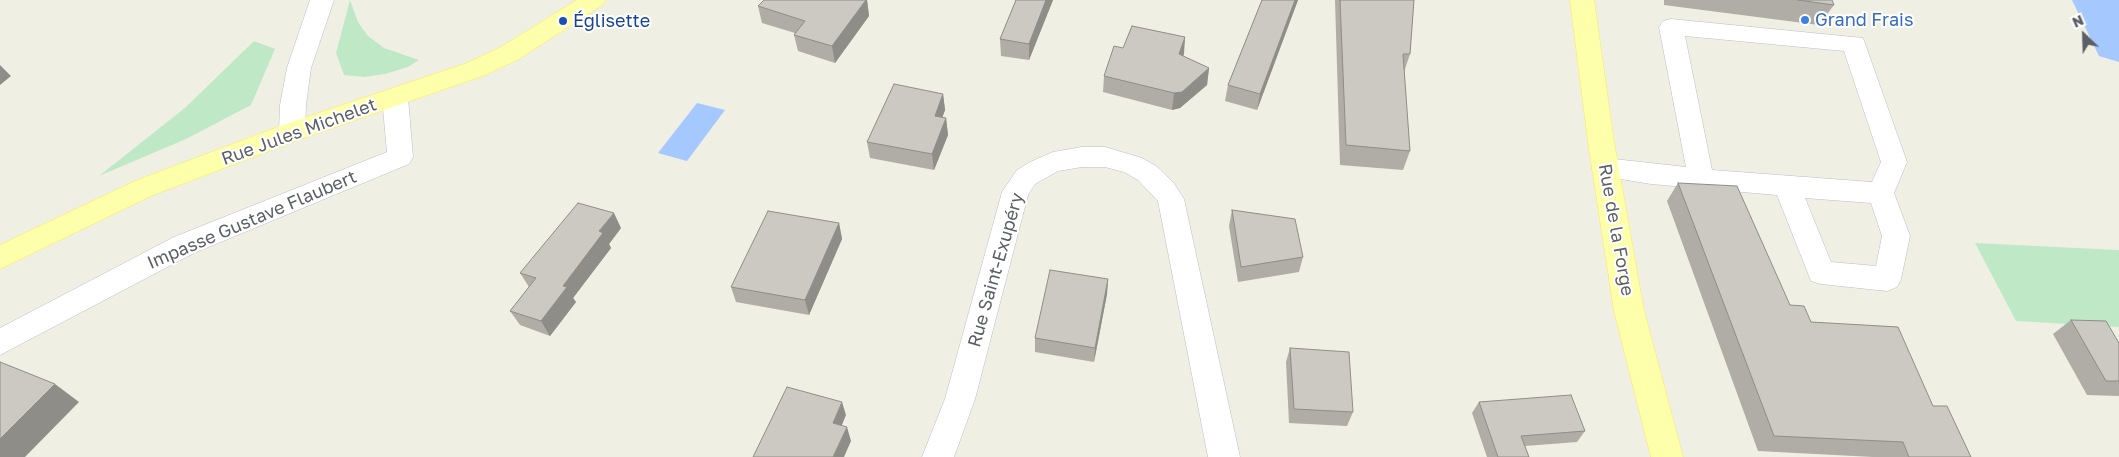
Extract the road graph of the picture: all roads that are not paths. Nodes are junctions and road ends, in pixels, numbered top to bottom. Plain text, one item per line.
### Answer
1 (322, 0) edge
2 (594, 0) edge
3 (1582, 0) edge
4 (395, 98) junction
5 (292, 132) junction
6 (1606, 168) junction
7 (1701, 178) junction
8 (1787, 186) junction
9 (1881, 193) junction
10 (0, 258) edge
11 (0, 342) edge
12 (938, 457) edge
13 (1224, 457) edge
14 (1666, 457) edge

1 - 5 street
2 - 4 main road, Rue Jules Michelet
3 - 6 main road, Rue de la Forge
4 - 5 main road, Rue Jules Michelet
4 - 11 street, Impasse Gustave Flaubert
5 - 10 main road, Rue Jules Michelet
6 - 7 street
6 - 14 main road, Rue de la Forge
7 - 8 street
7 - 9 street
8 - 9 street
8 - 9 street
12 - 13 street, Rue Saint-Exupéry

